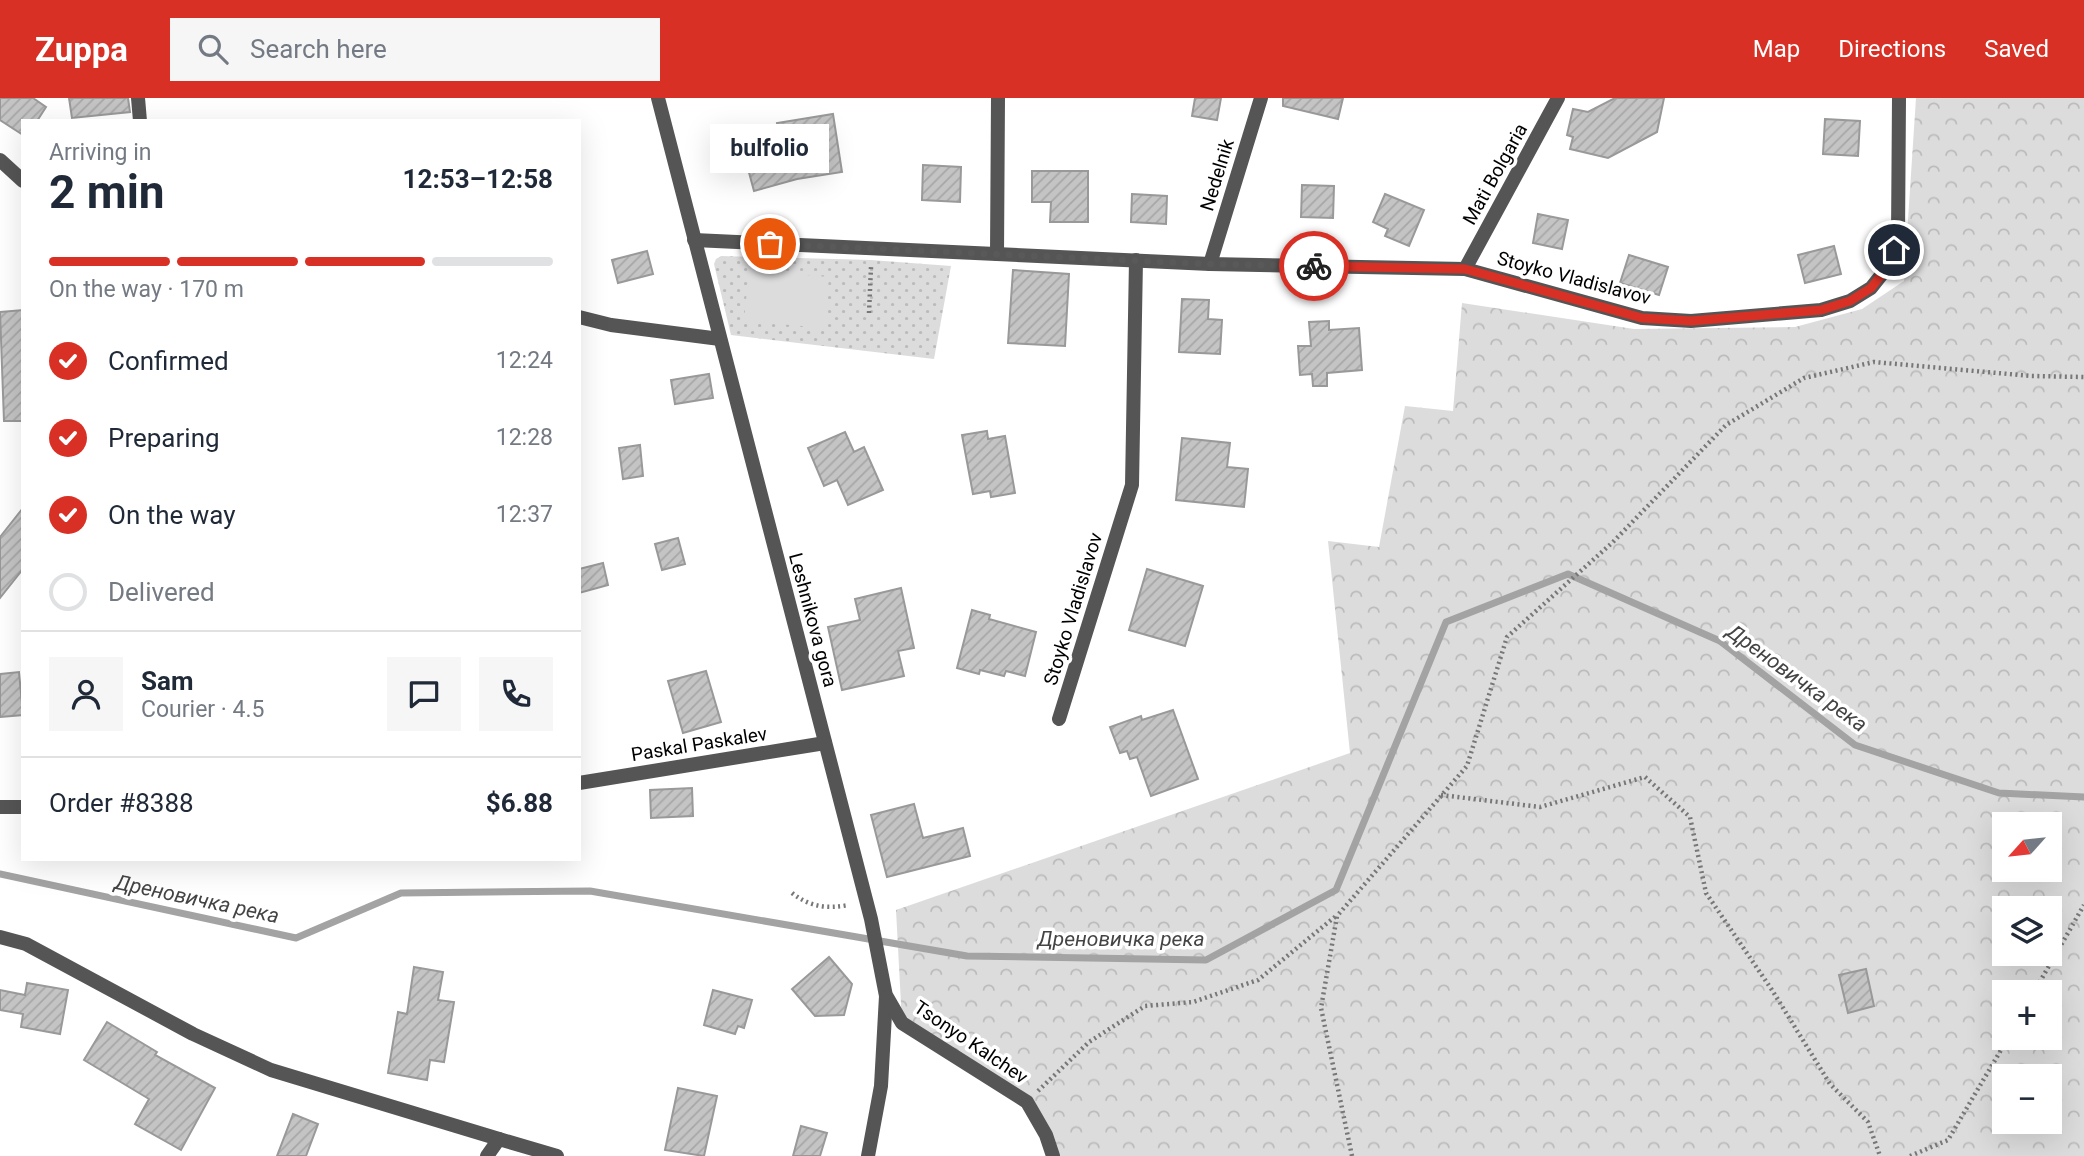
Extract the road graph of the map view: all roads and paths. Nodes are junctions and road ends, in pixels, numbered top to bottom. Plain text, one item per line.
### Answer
1 (138, 98) edge
2 (658, 98) edge
3 (998, 98) edge
4 (1261, 98) edge
5 (1558, 98) edge
6 (1899, 98) edge
7 (140, 119) edge
8 (0, 160) edge
9 (21, 179) edge
10 (694, 240) junction
11 (871, 248) junction
12 (997, 254) junction
13 (1136, 260) junction
14 (1210, 264) junction
15 (1465, 269) junction
16 (869, 313) dead end
17 (581, 318) edge
18 (720, 339) junction
19 (2084, 377) edge
20 (1059, 719) dead end
21 (825, 743) junction
22 (581, 783) edge
23 (1441, 795) junction
24 (0, 807) edge
25 (21, 807) edge
26 (792, 893) dead end
27 (867, 901) junction
28 (2084, 905) edge
29 (1336, 916) junction
30 (0, 937) edge
31 (2041, 980) edge
32 (886, 996) junction
33 (2001, 1050) edge
34 (1027, 1102) junction
35 (499, 1139) junction
36 (487, 1156) edge
37 (557, 1156) edge
38 (868, 1156) edge
39 (1053, 1156) edge
40 (1352, 1156) edge
41 (1880, 1156) edge
42 (1910, 1156) edge

1 - 7 street
2 - 10 street, Leshnikova gora
3 - 12 street
4 - 14 street, Nedelnik
5 - 15 street, Mati Bolgaria
6 - 15 street, Stoyko Vladislavov
8 - 9 street
10 - 11 street, Stoyko Vladislavov
10 - 18 street, Leshnikova gora
11 - 12 street, Stoyko Vladislavov
11 - 16 path
12 - 13 street, Stoyko Vladislavov
13 - 14 street, Stoyko Vladislavov
13 - 20 street, Stoyko Vladislavov
14 - 15 street, Stoyko Vladislavov
17 - 18 street
18 - 21 street, Leshnikova gora
19 - 23 path
21 - 22 street, Paskal Paskalev
21 - 27 street, Leshnikova gora
23 - 29 path
23 - 41 path
24 - 25 street
26 - 27 path
27 - 32 street, Leshnikova gora
28 - 31 path
29 - 34 path
29 - 40 path
30 - 35 street
32 - 34 street, Tsonyo Kalchev
32 - 38 street, Leshnikova gora
33 - 42 path
34 - 39 street, Tsonyo Kalchev
35 - 36 street
35 - 37 street

